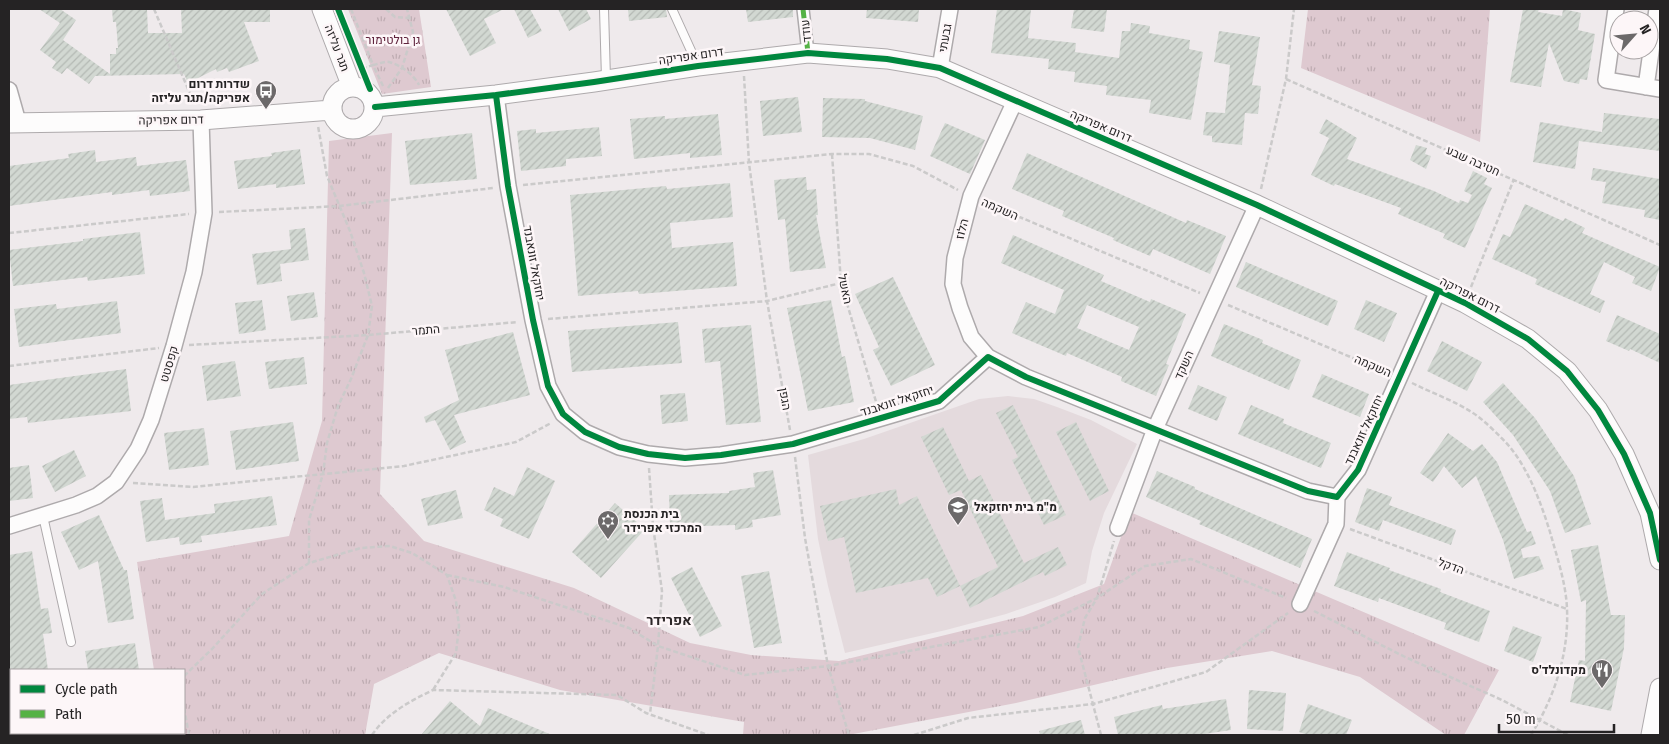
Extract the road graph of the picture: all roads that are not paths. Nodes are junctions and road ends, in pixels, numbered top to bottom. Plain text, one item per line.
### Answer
1 (322, 9) edge
2 (604, 9) edge
3 (672, 9) edge
4 (803, 9) edge
5 (950, 9) edge
6 (1616, 9) edge
7 (1658, 9) edge
8 (808, 53) junction
9 (698, 66) junction
10 (940, 68) junction
11 (359, 77) junction
12 (606, 80) junction
13 (1653, 88) edge
14 (9, 90) edge
15 (496, 95) junction
16 (1015, 101) junction
17 (375, 107) junction
18 (324, 111) junction
19 (201, 120) junction
20 (13, 122) edge
21 (1257, 205) junction
22 (1438, 291) junction
23 (988, 357) junction
24 (1155, 429) junction
25 (1338, 497) junction
26 (1655, 511) edge
27 (43, 516) junction
28 (9, 526) edge
29 (1118, 528) road end
30 (1660, 560) edge
31 (1300, 604) road end
32 (71, 642) dead end
33 (1660, 688) edge
34 (1656, 716) junction
35 (1646, 735) edge
36 (1651, 735) edge

1 - 11 street, תגר עליזה
2 - 12 lane
3 - 9 lane
4 - 8 street, עודד
5 - 10 street, גבעתי
6 - 13 street
7 - 13 street
8 - 9 street, דרום אפריקה
8 - 10 street, דרום אפריקה
9 - 12 street, דרום אפריקה
10 - 16 street, דרום אפריקה
11 - 17 street
11 - 18 street
12 - 15 street, דרום אפריקה
14 - 20 street
15 - 17 street, דרום אפריקה
15 - 23 street, יחזקאל זונאבנד
16 - 21 street, דרום אפריקה
16 - 23 street, הלוז
17 - 18 street
18 - 19 street, דרום אפריקה
19 - 20 street, דרום אפריקה
19 - 27 street, קפסטט
21 - 22 street, דרום אפריקה
21 - 24 street, השקד
22 - 25 street, יחזקאל זונאבנד
22 - 26 street, דרום אפריקה
23 - 24 street
24 - 25 street
24 - 29 street, השקד
25 - 31 street
26 - 30 street, דרום אפריקה
27 - 28 street, קפסטט
27 - 32 lane
33 - 34 street
34 - 35 street
34 - 36 street

